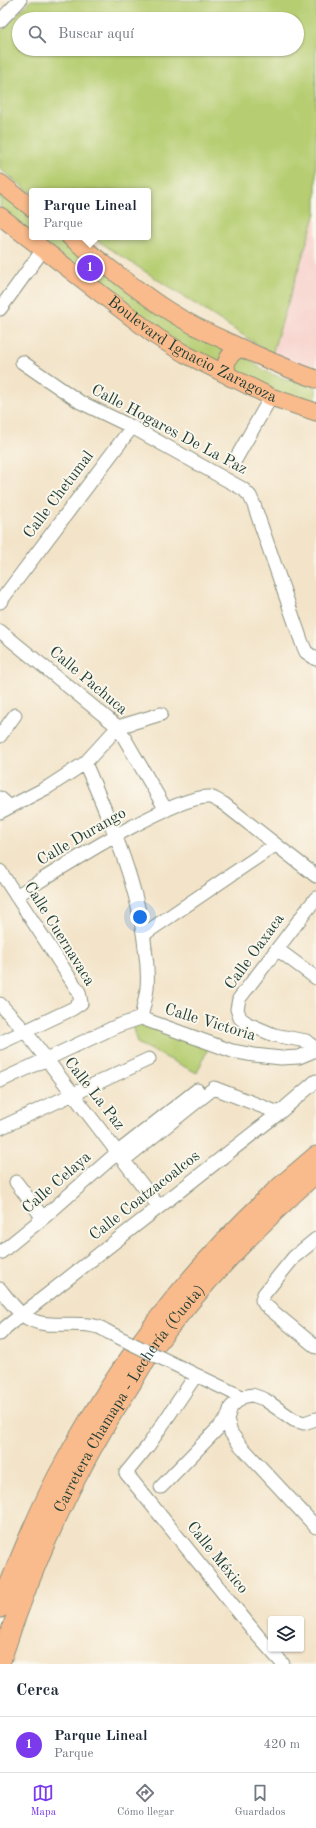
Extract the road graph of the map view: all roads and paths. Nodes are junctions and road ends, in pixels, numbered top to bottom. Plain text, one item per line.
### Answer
1 (20, 0) edge
2 (0, 21) edge
3 (0, 182) edge
4 (29, 206) edge
5 (0, 216) edge
6 (29, 239) edge
7 (30, 240) edge
8 (74, 240) edge
9 (42, 250) junction
10 (0, 309) edge
11 (241, 348) junction
12 (22, 362) dead end
13 (231, 378) junction
14 (316, 379) edge
15 (271, 397) junction
16 (316, 412) edge
17 (132, 427) junction
18 (234, 462) dead end
19 (0, 602) edge
20 (0, 631) edge
21 (316, 659) edge
22 (161, 714) dead end
23 (15, 716) dead end
24 (118, 727) junction
25 (0, 736) edge
26 (85, 763) junction
27 (3, 806) edge
28 (166, 810) junction
29 (117, 836) junction
30 (275, 845) junction
31 (0, 871) edge
32 (316, 876) edge
33 (16, 896) junction
34 (316, 898) edge
35 (144, 934) junction
36 (277, 949) junction
37 (316, 978) edge
38 (0, 1004) edge
39 (141, 1018) junction
40 (25, 1031) junction
41 (0, 1043) edge
42 (316, 1050) edge
43 (46, 1059) junction
44 (149, 1059) dead end
45 (0, 1081) edge
46 (314, 1083) edge
47 (197, 1090) dead end
48 (72, 1095) junction
49 (279, 1113) junction
50 (0, 1128) edge
51 (121, 1156) junction
52 (316, 1156) edge
53 (316, 1173) edge
54 (16, 1182) dead end
55 (159, 1207) junction
56 (43, 1218) junction
57 (316, 1239) edge
58 (0, 1253) edge
59 (0, 1290) edge
60 (23, 1315) junction
61 (0, 1334) edge
62 (316, 1347) edge
63 (194, 1374) junction
64 (242, 1397) junction
65 (227, 1419) junction
66 (310, 1421) edge
67 (161, 1487) dead end
68 (316, 1527) edge
69 (0, 1608) edge
70 (0, 1663) edge
71 (283, 1664) edge

1 - 2 street
3 - 4 main road
5 - 6 main road, Boulevard Ignacio Zaragoza
7 - 9 main road, Boulevard Ignacio Zaragoza
8 - 11 main road, Boulevard Ignacio Zaragoza
9 - 10 street
9 - 13 main road, Boulevard Ignacio Zaragoza
11 - 13 main road
11 - 14 main road, Boulevard Ignacio Zaragoza
12 - 17 street, Calle Hogares De La Paz
13 - 15 main road, Boulevard Ignacio Zaragoza
15 - 16 main road, Boulevard Ignacio Zaragoza
15 - 18 street
17 - 19 street, Calle Chetumal
17 - 21 street, Calle Hogares De La Paz
20 - 24 street, Calle Pachuca
22 - 24 street
23 - 25 street
24 - 26 street
24 - 28 street, Calle Pachuca
26 - 27 street
26 - 29 street
28 - 29 street, Calle Durango
28 - 30 street, Calle Durango
29 - 33 street, Calle Durango
29 - 35 street
30 - 32 street
30 - 35 street
31 - 33 street, Calle Cuernavaca
33 - 40 street, Calle Cuernavaca
34 - 36 street, Calle Oaxaca
35 - 39 street
36 - 37 street
36 - 42 street, Calle Oaxaca
38 - 40 street, Calle La Paz
39 - 42 street, Calle Victoria
39 - 43 street
40 - 41 street
40 - 43 street, Calle La Paz
43 - 45 street
43 - 48 street, Calle La Paz
44 - 48 street
46 - 49 street, Calle Coatzacoalcos
47 - 51 street
48 - 50 street
48 - 51 street, Calle La Paz
49 - 51 street
49 - 55 street, Calle Coatzacoalcos
51 - 55 street, Calle La Paz
51 - 56 street, Calle Celaya
52 - 69 highway, Carretera Chamapa - Lechería (Cuota)
53 - 70 highway, Carretera Chamapa - Lechería (Cuota)
54 - 56 street
55 - 60 street, Calle Coatzacoalcos
56 - 58 street, Calle Celaya
57 - 62 street
59 - 60 street
60 - 61 street, Calle Coatzacoalcos
60 - 63 street, bridge
63 - 64 street
63 - 71 street, Calle México
64 - 65 street
64 - 66 street
65 - 67 street
65 - 68 street

